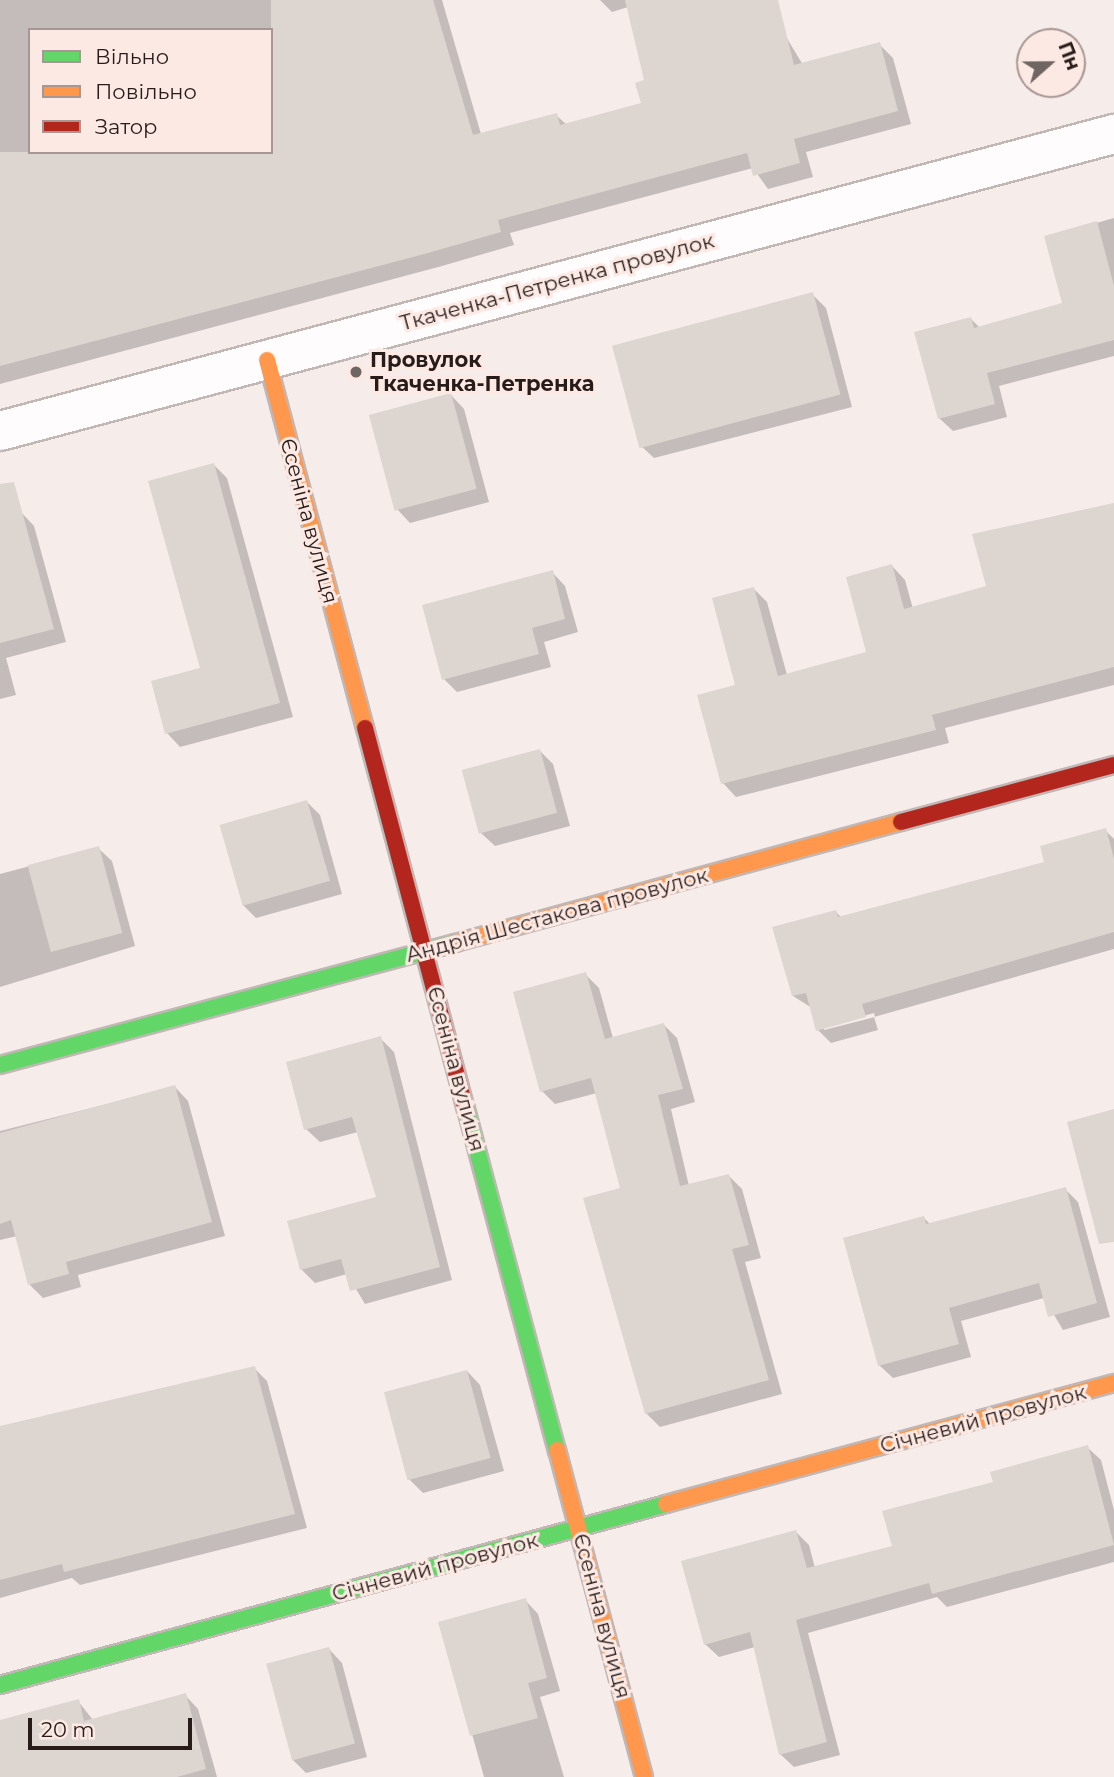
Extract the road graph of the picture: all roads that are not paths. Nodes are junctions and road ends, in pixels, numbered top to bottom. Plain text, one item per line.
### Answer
1 (1114, 134) edge
2 (267, 360) junction
3 (0, 431) edge
4 (1114, 765) edge
5 (425, 951) junction
6 (0, 1065) edge
7 (1114, 1383) edge
8 (578, 1528) junction
9 (0, 1685) edge
10 (644, 1777) edge

1 - 2 street, Ткаченка-Петренка провулок
2 - 3 street, Ткаченка-Петренка провулок
2 - 5 street, Єсеніна вулиця
4 - 5 street, Андрія Шестакова провулок
5 - 6 street, Андрія Шестакова провулок
5 - 8 street, Єсеніна вулиця
7 - 8 street, Січневий провулок
8 - 9 street, Січневий провулок
8 - 10 street, Єсеніна вулиця

